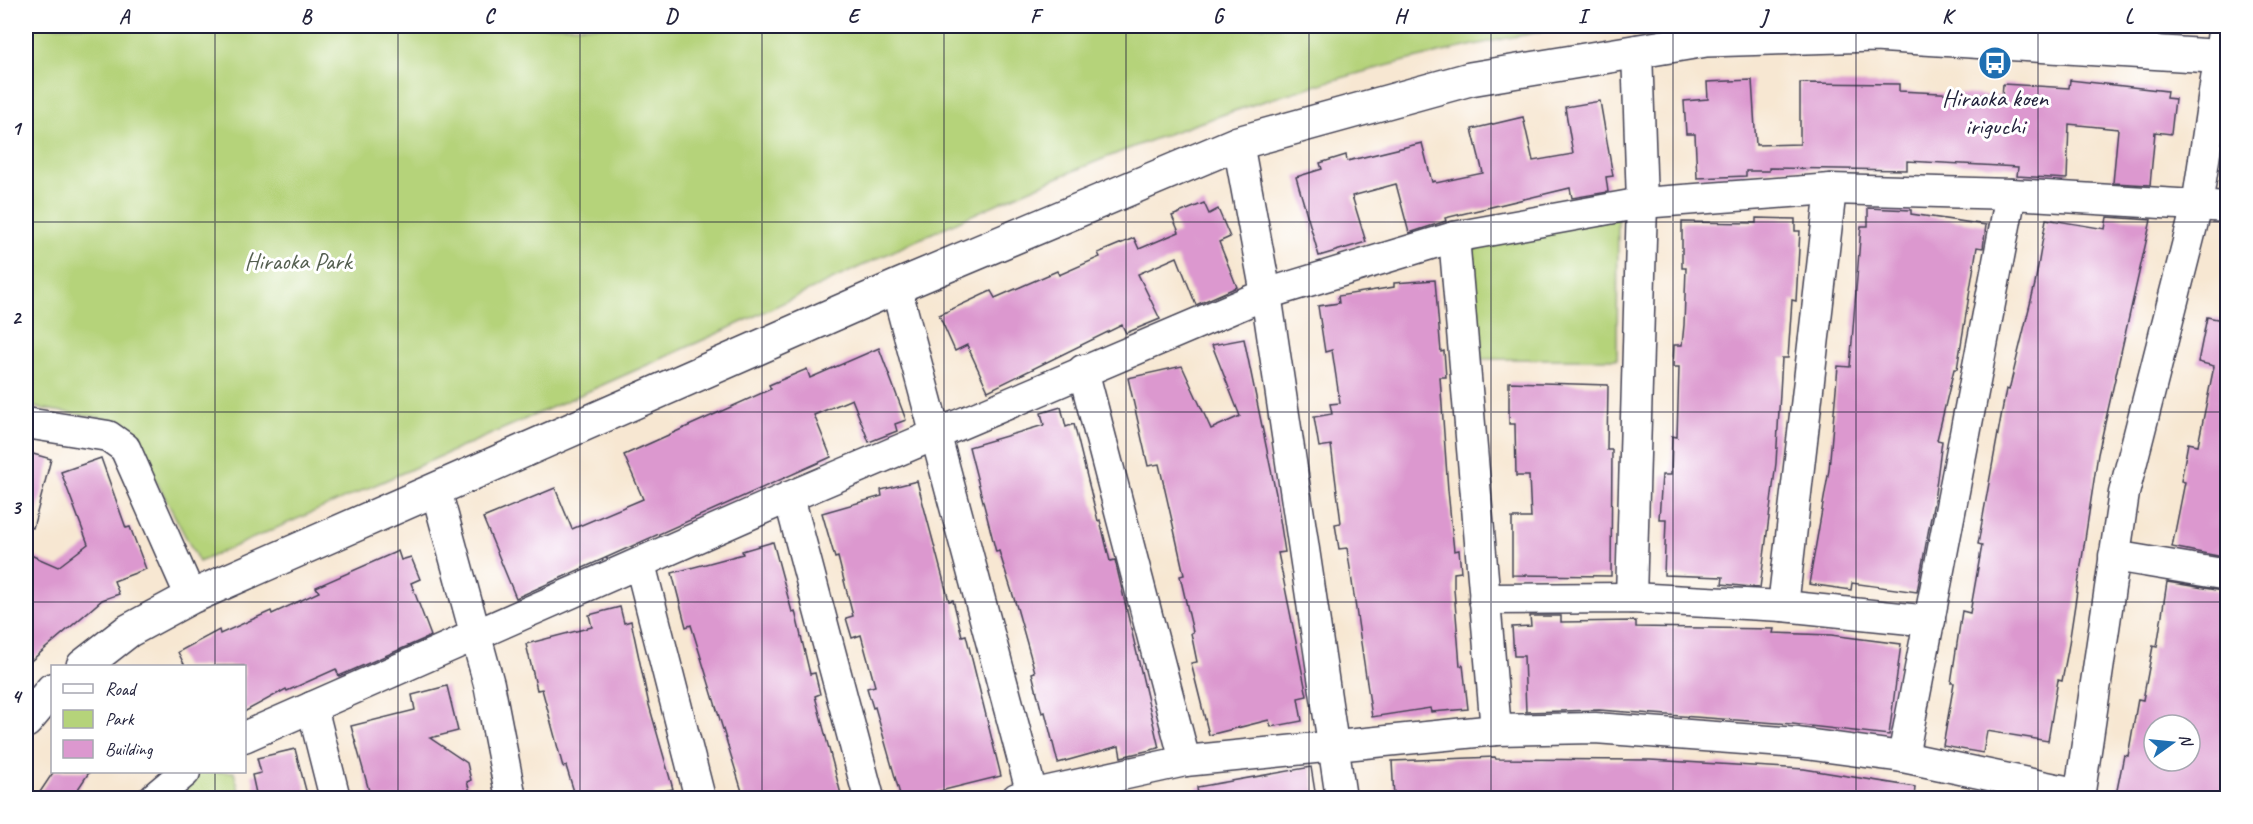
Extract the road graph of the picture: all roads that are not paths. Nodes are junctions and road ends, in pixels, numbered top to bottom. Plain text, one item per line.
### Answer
1 (2032, 35) edge
2 (2223, 47) edge
3 (1637, 50) junction
4 (1238, 143) junction
5 (1831, 189) junction
6 (2011, 194) junction
7 (1642, 203) junction
8 (2197, 206) junction
9 (2228, 207) edge
10 (1454, 237) junction
11 (896, 288) junction
12 (1266, 294) junction
13 (1083, 370) junction
14 (26, 423) edge
15 (935, 435) junction
16 (436, 490) junction
17 (789, 497) junction
18 (2114, 556) junction
19 (640, 564) junction
20 (2228, 575) edge
21 (191, 597) junction
22 (1631, 598) junction
23 (1484, 599) junction
24 (1783, 606) junction
25 (1930, 621) junction
26 (476, 637) junction
27 (84, 665) edge
28 (51, 691) edge
29 (312, 706) junction
30 (26, 721) edge
31 (1496, 730) junction
32 (246, 736) edge
33 (1332, 748) junction
34 (1903, 757) junction
35 (1185, 761) junction
36 (183, 773) edge
37 (1024, 796) edge
38 (2080, 796) edge
39 (154, 798) edge
40 (335, 798) edge
41 (511, 798) edge
42 (700, 798) edge
43 (869, 798) edge
44 (1341, 798) edge

1 - 2 street
1 - 3 street
2 - 8 street
3 - 4 street
3 - 7 street
4 - 11 street
4 - 12 street
5 - 6 street
5 - 7 street
5 - 24 street
6 - 8 street
6 - 25 street
7 - 10 street
7 - 22 street
8 - 9 street
8 - 18 street
10 - 12 street
10 - 23 street
11 - 15 street
11 - 16 street
12 - 13 street
12 - 33 street
13 - 15 street
13 - 35 street
14 - 21 street
15 - 17 street
15 - 37 street
16 - 21 street
16 - 26 street
17 - 19 street
17 - 43 street
18 - 20 street
18 - 38 street
19 - 26 street
19 - 42 street
21 - 27 street
22 - 23 street
22 - 24 street
23 - 31 street
24 - 25 street
25 - 34 street
26 - 29 street
26 - 41 street
28 - 30 street
29 - 32 street
29 - 40 street
31 - 33 street
31 - 34 street
33 - 35 street
33 - 44 street
34 - 38 street
35 - 37 street
36 - 39 street

